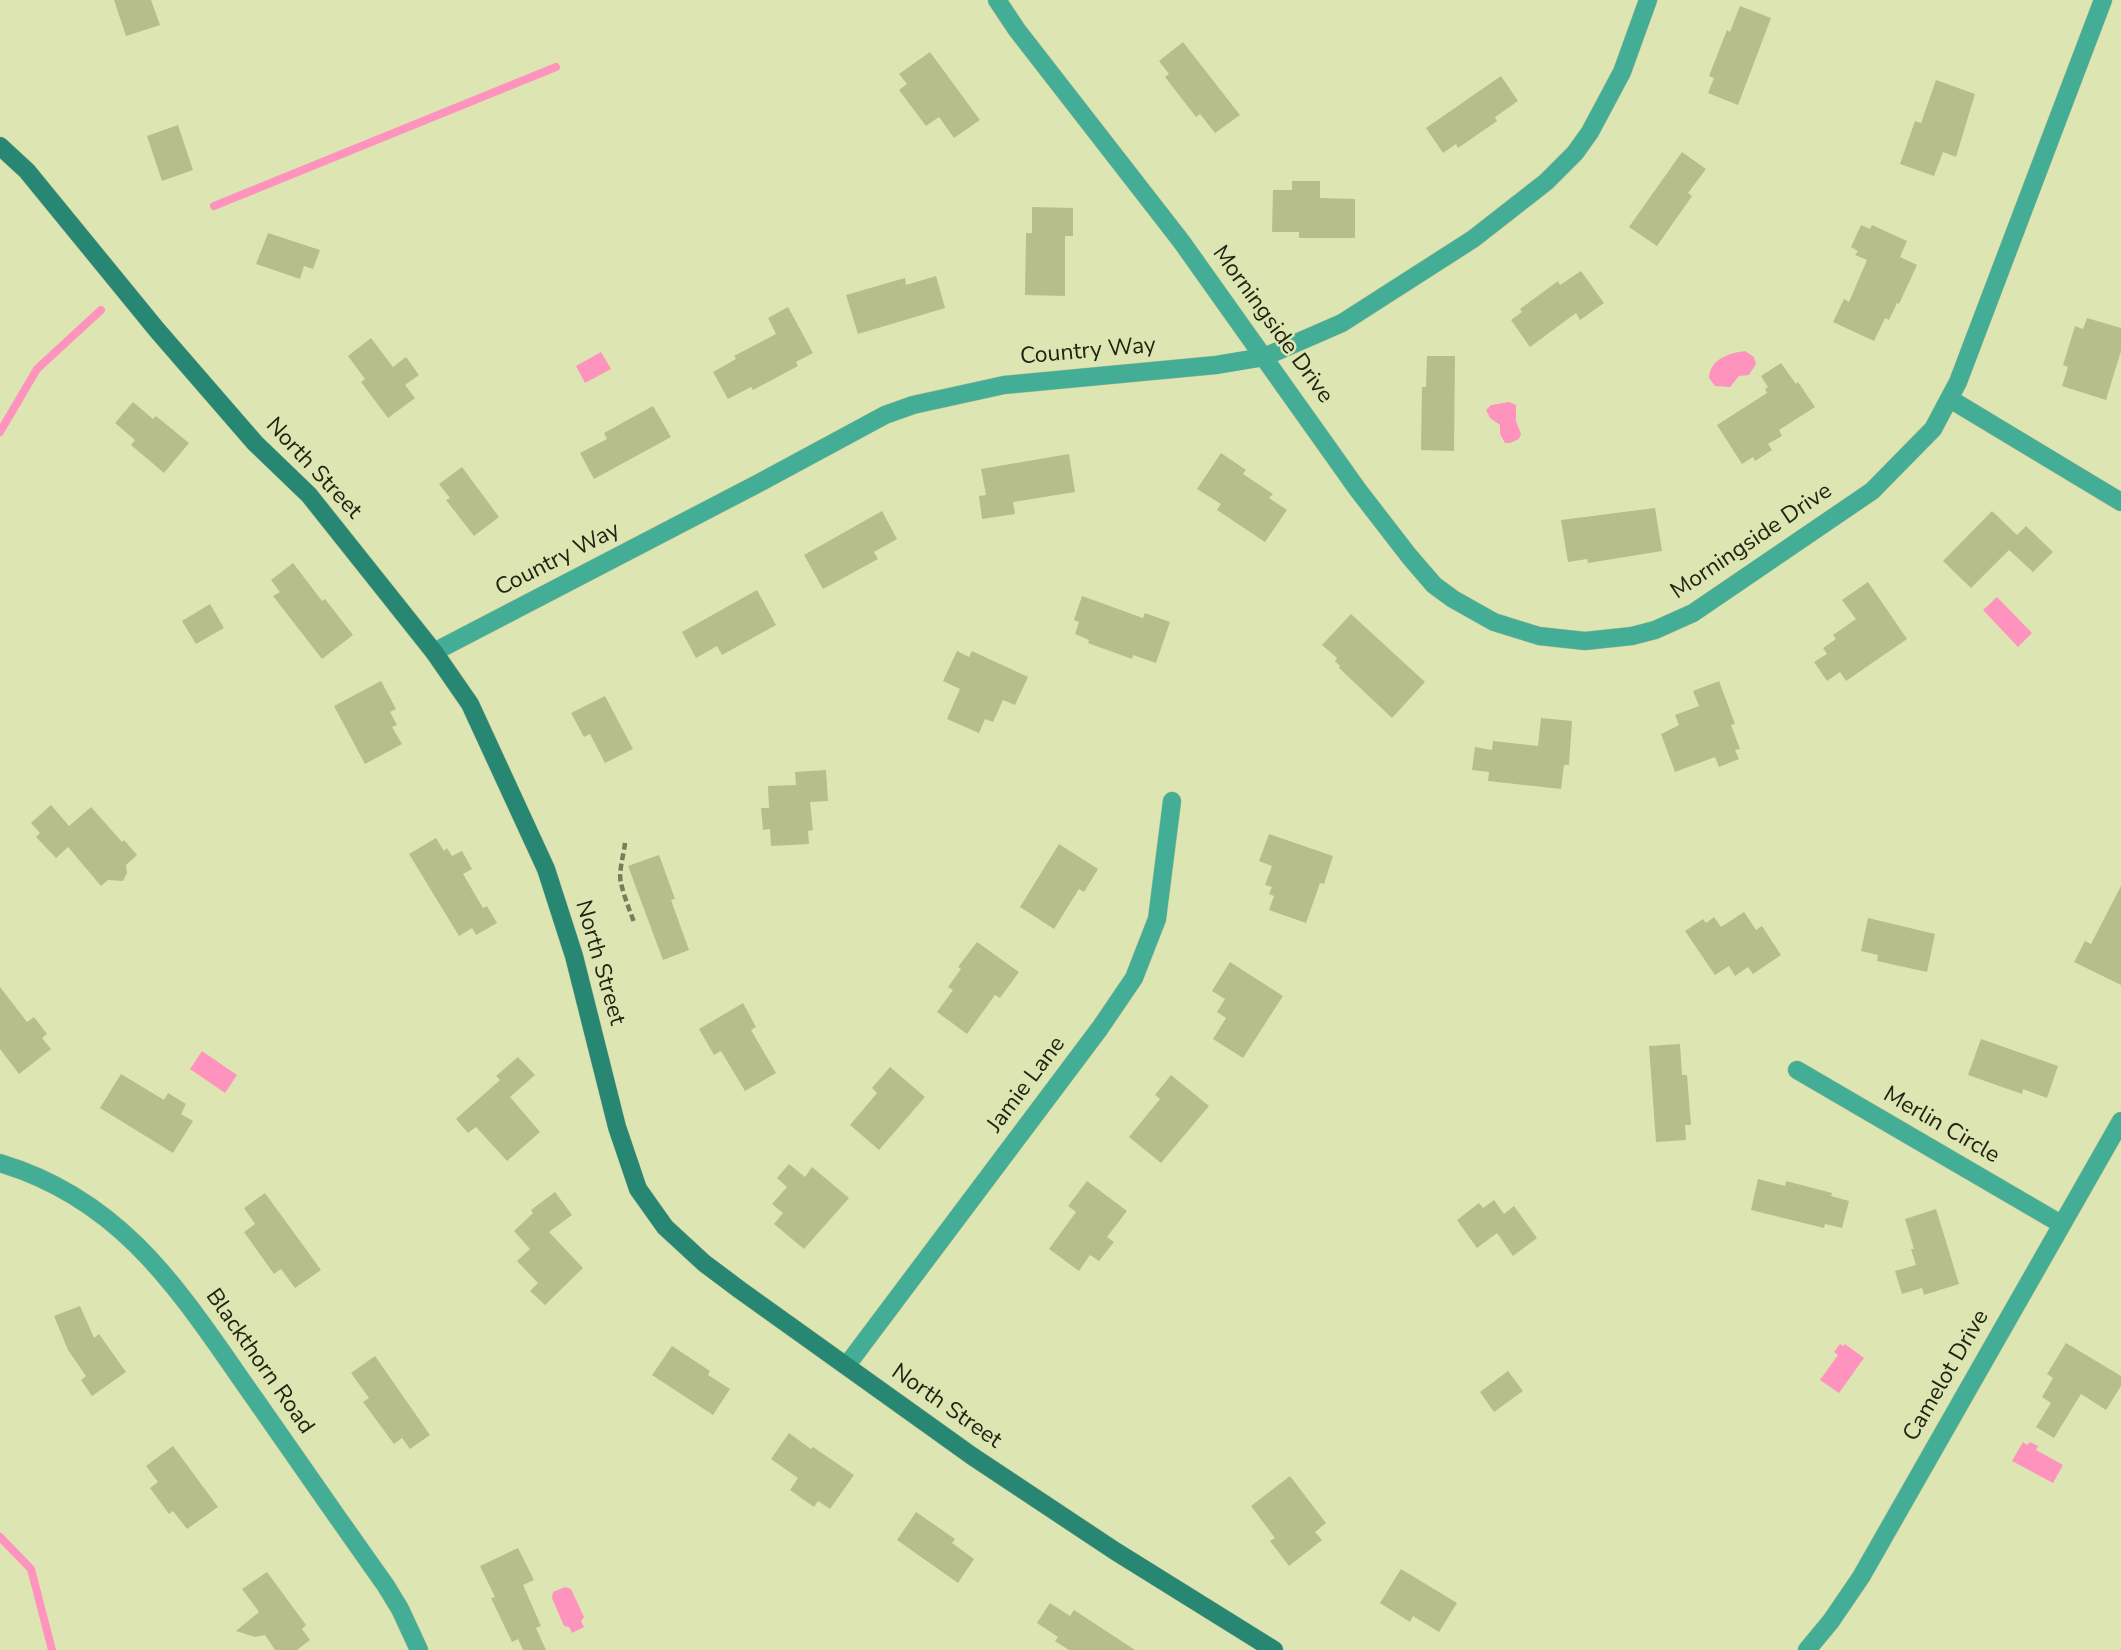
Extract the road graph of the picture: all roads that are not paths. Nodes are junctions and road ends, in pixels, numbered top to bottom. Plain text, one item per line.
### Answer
1 (997, 0) edge
2 (1648, 0) edge
3 (2102, 0) edge
4 (0, 146) edge
5 (1264, 357) junction
6 (1950, 399) junction
7 (2121, 502) edge
8 (434, 652) junction
9 (1172, 801) dead end
10 (1797, 1070) dead end
11 (2121, 1121) edge
12 (0, 1163) edge
13 (2062, 1224) junction
14 (847, 1365) junction
15 (419, 1650) edge
16 (1274, 1650) edge
17 (1807, 1650) edge

1 - 5 street, Morningside Drive
2 - 5 street, Country Way
3 - 6 street, Morningside Drive
4 - 8 street, North Street
5 - 6 street, Morningside Drive
5 - 8 street, Country Way
6 - 7 street
8 - 14 street, North Street
9 - 14 street, Jamie Lane
10 - 13 street, Merlin Circle
11 - 13 street, Camelot Drive
12 - 15 street, Blackthorn Road
13 - 17 street, Camelot Drive
14 - 16 street, North Street

